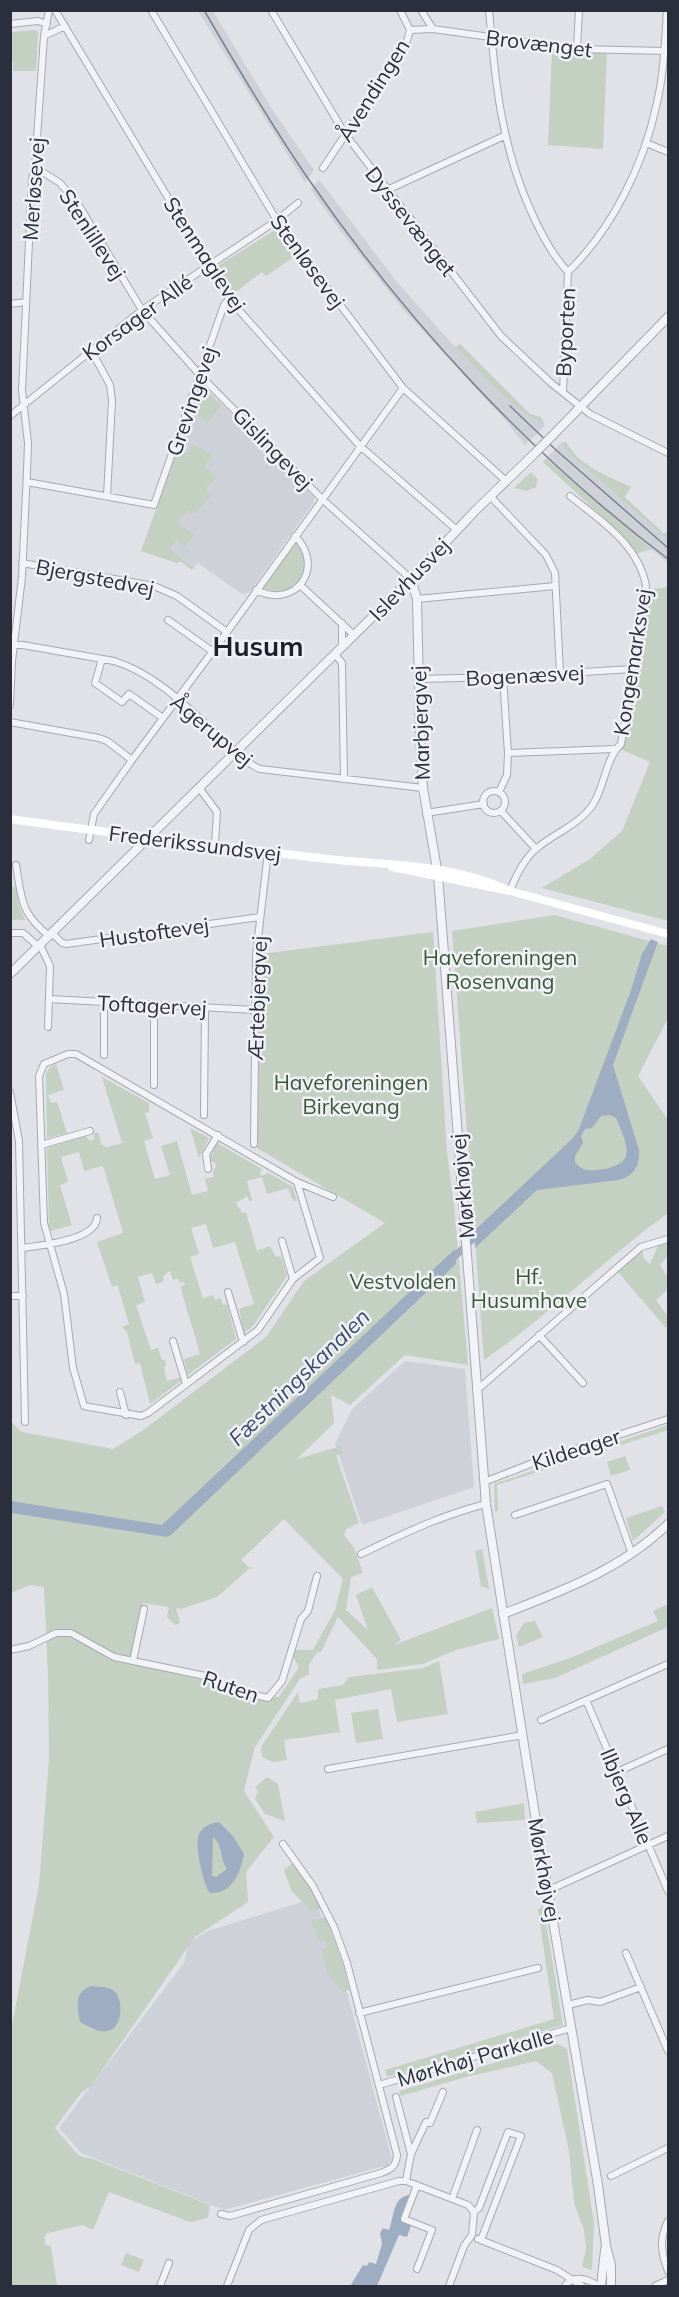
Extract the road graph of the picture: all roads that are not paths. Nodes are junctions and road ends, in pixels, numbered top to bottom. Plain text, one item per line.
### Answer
1 (49, 10) edge
2 (55, 10) edge
3 (151, 10) edge
4 (271, 10) edge
5 (400, 10) edge
6 (421, 10) edge
7 (489, 10) edge
8 (579, 10) edge
9 (667, 10) edge
10 (10, 24) edge
11 (47, 24) junction
12 (65, 26) junction
13 (433, 29) junction
14 (410, 30) junction
15 (44, 36) junction
16 (491, 38) junction
17 (577, 49) junction
18 (667, 51) edge
19 (345, 135) junction
20 (504, 136) junction
21 (646, 143) junction
22 (669, 152) edge
23 (35, 167) junction
24 (323, 168) dead end
25 (387, 190) junction
26 (297, 203) dead end
27 (276, 220) junction
28 (209, 265) junction
29 (568, 272) junction
30 (229, 299) junction
31 (26, 302) junction
32 (10, 304) edge
33 (142, 310) junction
34 (669, 317) edge
35 (91, 350) junction
36 (200, 375) junction
37 (403, 388) junction
38 (563, 392) junction
39 (24, 404) junction
40 (581, 406) junction
41 (10, 416) edge
42 (360, 446) junction
43 (669, 453) edge
44 (505, 480) junction
45 (27, 482) junction
46 (107, 496) junction
47 (490, 496) junction
48 (570, 496) dead end
49 (322, 499) junction
50 (457, 530) junction
51 (295, 536) junction
52 (22, 563) junction
53 (411, 579) junction
54 (300, 585) junction
55 (555, 586) junction
56 (256, 590) junction
57 (417, 599) junction
58 (168, 620) dead end
59 (342, 623) junction
60 (227, 632) junction
61 (354, 635) junction
62 (12, 643) edge
63 (342, 647) junction
64 (212, 651) junction
65 (335, 654) junction
66 (102, 659) junction
67 (632, 669) junction
68 (560, 673) junction
69 (504, 677) junction
70 (418, 679) junction
71 (178, 699) junction
72 (10, 705) edge
73 (163, 718) junction
74 (10, 722) edge
75 (615, 750) junction
76 (236, 753) junction
77 (508, 753) junction
78 (132, 759) junction
79 (344, 779) junction
80 (423, 788) junction
81 (200, 789) junction
82 (500, 792) junction
83 (484, 804) junction
84 (501, 811) junction
85 (426, 813) junction
86 (10, 819) edge
87 (90, 835) junction
88 (148, 838) junction
89 (215, 845) junction
90 (536, 849) junction
91 (268, 852) junction
92 (16, 865) dead end
93 (437, 871) junction
94 (510, 891) junction
95 (260, 917) junction
96 (10, 933) edge
97 (669, 934) edge
98 (51, 935) junction
99 (39, 946) junction
100 (10, 974) edge
101 (49, 999) junction
102 (104, 1002) junction
103 (154, 1005) junction
104 (205, 1008) junction
105 (255, 1010) junction
106 (48, 1027) dead end
107 (104, 1055) dead end
108 (154, 1085) dead end
109 (10, 1092) edge
110 (204, 1115) dead end
111 (90, 1131) dead end
112 (218, 1135) junction
113 (254, 1144) dead end
114 (41, 1145) junction
115 (208, 1169) dead end
116 (297, 1182) junction
117 (333, 1197) dead end
118 (97, 1218) dead end
119 (669, 1239) edge
120 (282, 1241) dead end
121 (49, 1245) junction
122 (22, 1248) junction
123 (293, 1280) junction
124 (228, 1292) dead end
125 (10, 1296) edge
126 (23, 1296) junction
127 (539, 1335) junction
128 (173, 1341) dead end
129 (243, 1342) junction
130 (583, 1383) dead end
131 (186, 1384) junction
132 (477, 1390) junction
133 (120, 1392) dead end
134 (126, 1415) junction
135 (669, 1419) edge
136 (25, 1422) dead end
137 (484, 1482) junction
138 (486, 1504) junction
139 (515, 1515) dead end
140 (669, 1524) edge
141 (361, 1554) dead end
142 (632, 1554) junction
143 (317, 1576) dead end
144 (144, 1608) dead end
145 (503, 1614) junction
146 (10, 1650) edge
147 (133, 1661) junction
148 (669, 1664) edge
149 (586, 1700) junction
150 (541, 1720) dead end
151 (523, 1735) junction
152 (669, 1749) edge
153 (328, 1769) dead end
154 (617, 1772) junction
155 (669, 1836) edge
156 (283, 1844) dead end
157 (648, 1845) junction
158 (549, 1890) junction
159 (669, 1891) edge
160 (626, 1953) dead end
161 (538, 1968) dead end
162 (641, 1988) junction
163 (568, 2005) junction
164 (359, 2013) junction
165 (571, 2028) junction
166 (669, 2051) edge
167 (379, 2085) junction
168 (443, 2092) dead end
169 (396, 2097) dead end
170 (477, 2130) dead end
171 (669, 2148) edge
172 (411, 2154) junction
173 (611, 2176) dead end
174 (406, 2181) junction
175 (417, 2185) junction
176 (452, 2199) junction
177 (474, 2212) junction
178 (221, 2214) dead end
179 (669, 2221) edge
180 (472, 2235) junction
181 (481, 2240) junction
182 (606, 2246) junction
183 (170, 2263) dead end
184 (417, 2269) dead end
185 (669, 2271) edge
186 (573, 2280) junction
187 (669, 2280) edge
188 (160, 2286) edge
189 (227, 2286) edge
190 (449, 2286) edge
191 (565, 2286) edge
192 (582, 2286) edge
193 (600, 2286) edge
194 (611, 2286) edge
195 (655, 2286) edge

1 - 11 street, Merløsevej
2 - 12 street, Stenmaglevej
3 - 27 street, Stenløsevej
4 - 19 street, Dyssevænget
5 - 14 street, Åvendingen
6 - 13 street, Åvendingen
7 - 16 street
8 - 17 street
9 - 18 street
10 - 11 street
11 - 15 street, Merløsevej
12 - 15 street
12 - 28 street, Stenmaglevej
13 - 14 street, Brovænget
13 - 16 street, Brovænget
14 - 19 street, Åvendingen
15 - 23 street, Merløsevej
16 - 17 street, Brovænget
16 - 20 street
17 - 18 street, Brovænget
18 - 21 street
19 - 24 street, Åvendingen
19 - 25 street, Dyssevænget
20 - 25 street
20 - 29 street
21 - 22 street
21 - 29 street
23 - 31 street, Merløsevej
23 - 33 street, Stenlillevej
25 - 38 street, Dyssevænget
26 - 27 street, Korsager Allé
27 - 28 street, Korsager Allé
27 - 37 street, Stenløsevej
28 - 30 street, Stenmaglevej
28 - 33 street, Korsager Allé
29 - 38 street, Byporten
30 - 36 street, Grevingevej
30 - 42 street, Stenmaglevej
31 - 32 street
31 - 39 street, Merløsevej
33 - 35 street, Korsager Allé
33 - 36 street, Gislingevej
34 - 40 street, Islevhusvej
35 - 39 street, Korsager Allé
35 - 46 street
36 - 46 street, Grevingevej
36 - 49 street, Gislingevej
37 - 42 street
37 - 44 street, Stenløsevej
38 - 40 street, Dyssevænget
39 - 41 street, Korsager Allé
39 - 45 street, Merløsevej
40 - 43 street, Dyssevænget
40 - 44 street, Islevhusvej, bridge
42 - 49 street
42 - 50 street, Stenmaglevej
44 - 47 street, Islevhusvej
45 - 46 street
45 - 52 street, Merløsevej
47 - 50 street, Islevhusvej
47 - 55 street
48 - 67 street, Kongemarksvej
49 - 51 street
49 - 53 street, Gislingevej
50 - 53 street, Islevhusvej
51 - 54 street
51 - 56 street
52 - 60 street, Bjergstedvej
52 - 62 street, Merløsevej
53 - 57 street, Marbjergvej
53 - 61 street, Islevhusvej
54 - 56 street
54 - 59 street
55 - 57 street
55 - 68 street
56 - 60 street
57 - 70 street, Marbjergvej
58 - 64 street
59 - 61 street
59 - 63 street
60 - 64 street
61 - 63 street, Islevhusvej
62 - 66 street, Ågerupvej
62 - 72 street, Merløsevej
63 - 65 street, Islevhusvej
64 - 71 street
65 - 76 street, Islevhusvej
65 - 79 street
66 - 71 street, Ågerupvej
66 - 73 street
67 - 68 street, Bogenæsvej
67 - 75 street, Kongemarksvej
68 - 69 street, Bogenæsvej
69 - 70 street, Bogenæsvej
69 - 77 street
70 - 80 street, Marbjergvej
71 - 73 street
71 - 76 street, Ågerupvej
73 - 78 street
74 - 78 street
75 - 77 street
75 - 90 street, Kongemarksvej
76 - 79 street, Ågerupvej
76 - 81 street, Islevhusvej
77 - 82 street
78 - 87 street
79 - 80 street, Ågerupvej
80 - 85 street, Marbjergvej
81 - 88 street, Islevhusvej
81 - 89 street
82 - 83 street
82 - 84 street
83 - 84 street
83 - 85 street
84 - 90 street
85 - 93 street, Marbjergvej
86 - 87 main road, Frederikssundsvej
87 - 88 main road, Frederikssundsvej
88 - 89 main road, Frederikssundsvej
88 - 98 street, Islevhusvej
89 - 91 main road, Frederikssundsvej
90 - 94 street, Kongemarksvej
91 - 93 main road, Frederikssundsvej
91 - 95 street, Ærtebjergvej
92 - 98 street
93 - 94 main road, Frederikssundsvej
93 - 132 street, Mørkhøjvej
94 - 97 main road, Frederikssundsvej
95 - 98 street, Hustoftevej
95 - 105 street, Ærtebjergvej
96 - 99 street
98 - 99 street, Islevhusvej
99 - 100 street, Islevhusvej
99 - 101 street
101 - 102 street, Toftagervej
101 - 106 street
102 - 103 street, Toftagervej
102 - 107 street
103 - 104 street, Toftagervej
103 - 108 street
104 - 105 street, Toftagervej
104 - 110 street
105 - 113 street, Ærtebjergvej
109 - 122 street
111 - 114 street
112 - 114 street
112 - 115 street
112 - 116 street
114 - 121 street
116 - 117 street
116 - 123 street
118 - 121 street
119 - 127 street
120 - 123 street
121 - 122 street
121 - 134 street
122 - 126 street
123 - 129 street
124 - 129 street
125 - 126 street
126 - 136 street
127 - 130 street
127 - 132 street
128 - 131 street
129 - 131 street
131 - 134 street
132 - 137 street, Mørkhøjvej
133 - 134 street
135 - 137 street, Kildeager
137 - 138 street, Mørkhøjvej
138 - 141 street
138 - 145 street, Mørkhøjvej
139 - 142 street
140 - 142 street
142 - 145 street
143 - 147 street, Ruten
144 - 147 street
145 - 151 street, Mørkhøjvej
146 - 147 street, Ruten
148 - 149 street
149 - 150 street
149 - 154 street, Ilbjerg Alle
151 - 153 street
151 - 158 street, Mørkhøjvej
152 - 154 street
154 - 157 street, Ilbjerg Alle
155 - 157 street
156 - 164 street, Mørkhøj Parkalle
157 - 158 street
157 - 159 street, Ilbjerg Alle
158 - 163 street, Mørkhøjvej
160 - 162 street
161 - 164 street
162 - 163 street
162 - 166 street
163 - 165 street, Mørkhøjvej
164 - 167 street, Mørkhøj Parkalle
165 - 167 street, Mørkhøj Parkalle
165 - 182 street, Mørkhøjvej
167 - 178 street, Mørkhøj Parkalle
168 - 172 street
169 - 172 street
170 - 176 street
171 - 173 street
172 - 174 street
174 - 175 street
174 - 189 street
175 - 176 street
175 - 184 street
176 - 177 street
177 - 180 street
177 - 181 street
179 - 185 street
180 - 181 street
180 - 190 street
181 - 186 street
182 - 193 street, Mørkhøjvej
182 - 194 street, Mørkhøjvej
183 - 188 street
186 - 191 street
186 - 192 street
186 - 193 street
187 - 195 street

